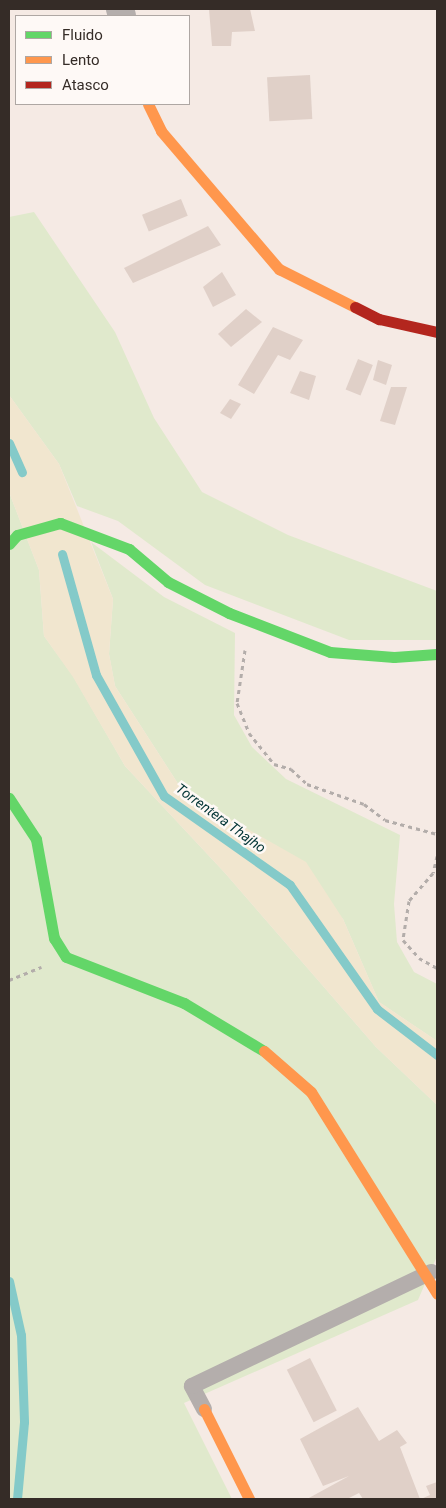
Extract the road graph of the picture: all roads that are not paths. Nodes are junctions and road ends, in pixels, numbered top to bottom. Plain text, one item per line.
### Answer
1 (148, 105) edge
2 (437, 332) edge
3 (9, 544) edge
4 (437, 654) edge
5 (9, 798) edge
6 (432, 1271) edge
7 (437, 1294) edge
8 (204, 1409) joint
9 (249, 1499) edge

1 - 2 street
3 - 4 street
5 - 6 street
6 - 7 street
6 - 8 lane
8 - 9 street

